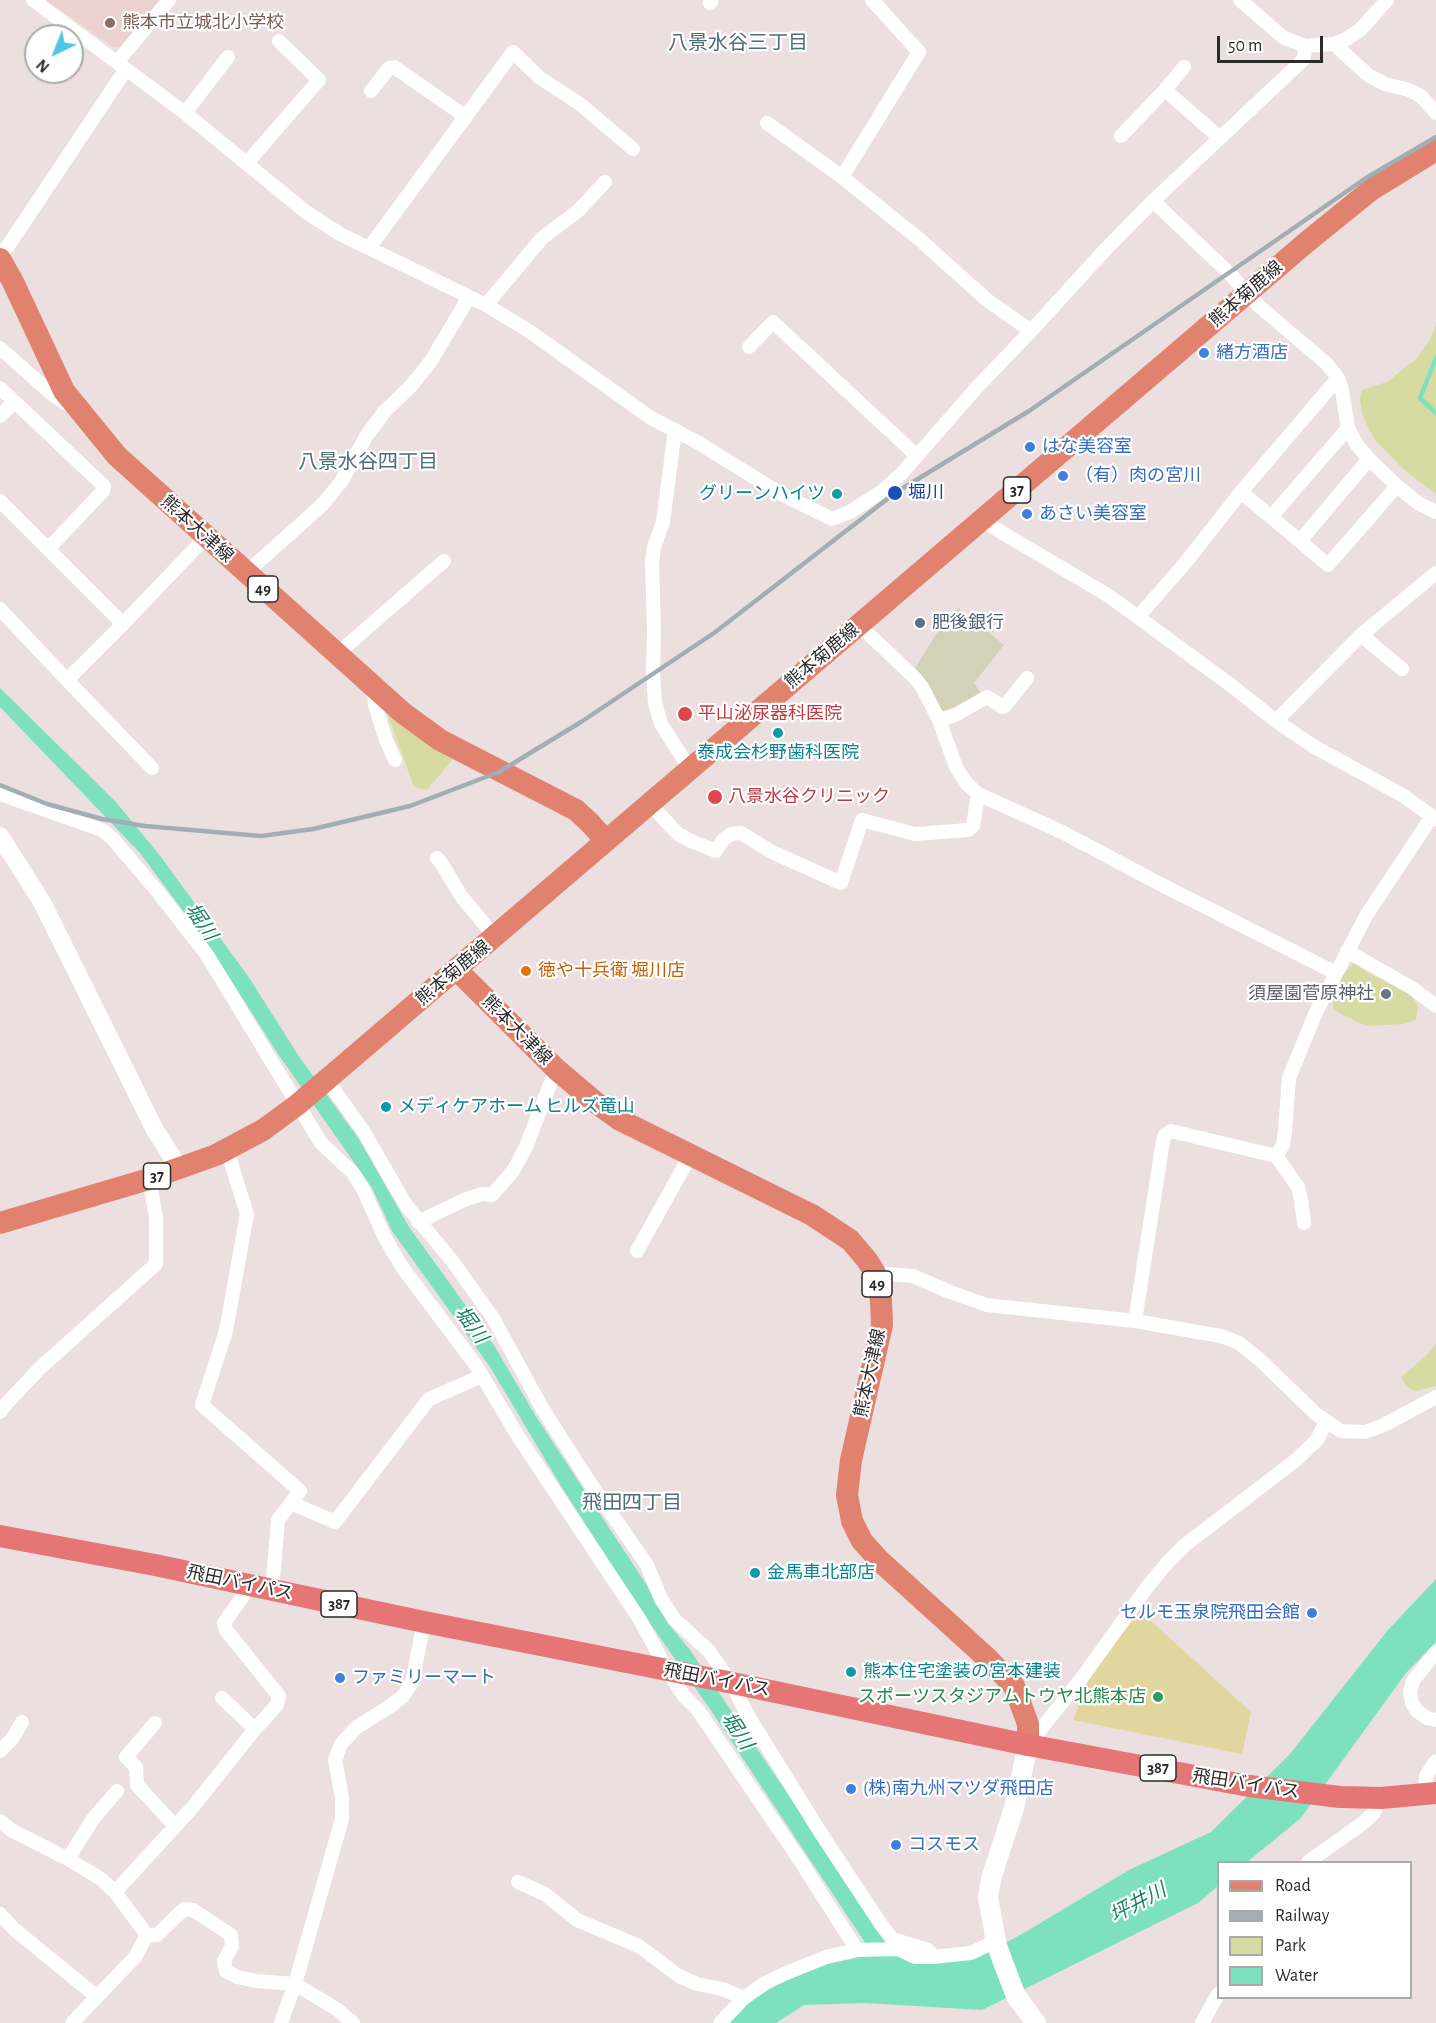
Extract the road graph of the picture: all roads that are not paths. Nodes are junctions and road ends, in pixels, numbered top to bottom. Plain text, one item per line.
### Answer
1 (33, 0) edge
2 (169, 0) edge
3 (872, 0) edge
4 (1388, 0) edge
5 (1250, 3) edge
6 (279, 41) dead end
7 (1334, 44) junction
8 (1306, 46) junction
9 (228, 57) dead end
10 (122, 66) junction
11 (1184, 67) dead end
12 (1165, 90) junction
13 (371, 91) dead end
14 (185, 113) junction
15 (1436, 113) edge
16 (466, 117) junction
17 (767, 123) dead end
18 (1122, 136) dead end
19 (1220, 138) junction
20 (633, 149) dead end
21 (1436, 150) edge
22 (247, 164) junction
23 (842, 177) junction
24 (605, 182) dead end
25 (1153, 201) junction
26 (369, 248) junction
27 (0, 256) edge
28 (1248, 292) junction
29 (469, 297) junction
30 (486, 305) junction
31 (1031, 331) junction
32 (749, 347) dead end
33 (0, 348) edge
34 (1338, 378) junction
35 (0, 388) edge
36 (14, 402) junction
37 (76, 409) junction
38 (0, 416) edge
39 (1348, 428) junction
40 (675, 430) junction
41 (917, 456) junction
42 (1369, 459) junction
43 (1397, 486) junction
44 (1241, 492) junction
45 (0, 501) edge
46 (1436, 512) edge
47 (1271, 516) junction
48 (981, 520) junction
49 (206, 537) junction
50 (1300, 541) junction
51 (48, 549) junction
52 (444, 561) dead end
53 (246, 573) junction
54 (1436, 573) edge
55 (0, 609) edge
56 (1138, 617) junction
57 (123, 624) junction
58 (859, 626) junction
59 (1361, 635) junction
60 (336, 654) junction
61 (1402, 669) dead end
62 (1027, 678) dead end
63 (67, 680) junction
64 (374, 688) junction
65 (939, 720) junction
66 (1276, 721) junction
67 (395, 760) dead end
68 (152, 768) dead end
69 (690, 770) junction
70 (0, 794) edge
71 (978, 794) junction
72 (650, 804) junction
73 (1434, 817) edge
74 (0, 836) edge
75 (606, 841) junction
76 (436, 858) dead end
77 (495, 937) junction
78 (1347, 951) junction
79 (456, 969) junction
80 (1336, 973) junction
81 (1436, 1006) edge
82 (556, 1070) junction
83 (325, 1082) junction
84 (299, 1103) junction
85 (227, 1150) junction
86 (690, 1156) junction
87 (1276, 1156) junction
88 (179, 1168) junction
89 (149, 1179) junction
90 (418, 1222) junction
91 (0, 1223) edge
92 (1304, 1223) dead end
93 (637, 1251) dead end
94 (875, 1273) junction
95 (1135, 1321) junction
96 (482, 1376) junction
97 (1436, 1397) edge
98 (0, 1412) edge
99 (1326, 1422) junction
100 (291, 1503) junction
101 (0, 1536) edge
102 (248, 1585) junction
103 (272, 1590) junction
104 (424, 1622) junction
105 (1436, 1652) edge
106 (672, 1671) junction
107 (727, 1682) junction
108 (222, 1698) dead end
109 (1436, 1720) edge
110 (22, 1722) dead end
111 (155, 1723) dead end
112 (255, 1729) junction
113 (1028, 1745) junction
114 (0, 1751) edge
115 (1436, 1761) edge
116 (117, 1791) dead end
117 (1430, 1794) edge
118 (1381, 1797) junction
119 (0, 1821) edge
120 (175, 1826) junction
121 (68, 1859) junction
122 (1311, 1861) edge
123 (518, 1882) dead end
124 (115, 1892) junction
125 (0, 1914) edge
126 (147, 1935) junction
127 (996, 1943) junction
128 (860, 1950) junction
129 (933, 1957) junction
130 (295, 1984) junction
131 (96, 1996) junction
132 (1217, 1996) edge
133 (744, 1998) junction
134 (72, 2023) edge
135 (281, 2023) edge
136 (353, 2023) edge
137 (720, 2023) edge
138 (1036, 2023) edge
139 (1202, 2023) edge

1 - 10 street
2 - 10 street
3 - 23 street
4 - 7 street
5 - 8 street
6 - 22 street
7 - 8 street
7 - 15 street
8 - 19 street
9 - 14 street
10 - 14 street
10 - 27 street
11 - 12 street
12 - 18 street
12 - 19 street
13 - 16 street
14 - 22 street
16 - 20 street
16 - 26 street
17 - 23 street
19 - 25 street
21 - 28 main road, 熊本菊鹿線 / 37
22 - 26 street
23 - 31 street
24 - 30 street
25 - 28 street
25 - 31 street
26 - 29 street
27 - 37 main road, 熊本大津線 / 49
28 - 34 street
28 - 48 main road, 熊本菊鹿線 / 37
29 - 30 street
29 - 53 street
30 - 40 street
31 - 41 street
32 - 41 street
33 - 37 street
34 - 39 street
34 - 44 street
35 - 36 street
36 - 38 street
36 - 51 street
37 - 49 main road, 熊本大津線 / 49
39 - 42 street
39 - 47 street
40 - 41 street
40 - 69 street
42 - 43 street
42 - 50 street
43 - 46 street
43 - 50 street
44 - 47 street
44 - 56 street
45 - 51 street
47 - 50 street
48 - 56 street
48 - 58 main road, 熊本菊鹿線 / 37
49 - 53 main road, 熊本大津線 / 49
49 - 57 street
51 - 57 street
52 - 60 street
53 - 60 main road, 熊本大津線 / 49
54 - 59 street
55 - 63 street
56 - 66 street
57 - 63 street
58 - 65 street
58 - 69 main road, 熊本菊鹿線 / 37
59 - 61 street
59 - 66 street
60 - 64 main road, 熊本大津線 / 49
62 - 65 street
63 - 68 street
64 - 67 street
64 - 75 main road, 熊本大津線 / 49
65 - 71 street
66 - 73 street
69 - 72 main road, 熊本菊鹿線 / 37
70 - 84 street
71 - 72 street
71 - 80 street
72 - 75 main road, 熊本菊鹿線 / 37
73 - 78 street
74 - 88 street
75 - 77 main road, 熊本菊鹿線 / 37
76 - 77 street
77 - 79 main road, 熊本菊鹿線 / 37
78 - 80 street
78 - 81 street
79 - 82 main road, 熊本大津線 / 49
79 - 83 main road, 熊本菊鹿線 / 37
80 - 87 street
82 - 86 main road, 熊本大津線 / 49
82 - 90 street
83 - 84 main road, 熊本菊鹿線 / 37
83 - 90 street
84 - 85 main road, 熊本菊鹿線 / 37
84 - 96 street
85 - 88 main road, 熊本菊鹿線 / 37
85 - 100 street
86 - 93 street
86 - 94 main road, 熊本大津線 / 49
87 - 92 street
87 - 95 street
88 - 89 main road, 熊本菊鹿線 / 37
89 - 91 main road, 熊本菊鹿線 / 37
89 - 98 street
90 - 107 street
94 - 95 street
94 - 113 main road, 熊本大津線 / 49
95 - 99 street
96 - 100 street
96 - 106 street
97 - 99 street
99 - 113 street
100 - 103 street
101 - 102 highway, 飛田バイパス / 387
102 - 103 highway, 飛田バイパス / 387
102 - 112 street
103 - 104 highway, 飛田バイパス / 387
104 - 106 highway, 飛田バイパス / 387
104 - 130 street
105 - 109 street
106 - 107 highway, 飛田バイパス / 387
106 - 128 street
107 - 113 highway, 飛田バイパス / 387
107 - 129 street
108 - 112 street
110 - 114 street
111 - 120 street
112 - 120 street
113 - 118 highway, 飛田バイパス / 387
113 - 127 main road
115 - 117 street
116 - 121 street
117 - 118 highway, 飛田バイパス / 387
118 - 122 street
119 - 121 street
120 - 124 street
121 - 124 street
123 - 133 street
124 - 126 street
125 - 131 street
126 - 130 street
126 - 131 street
127 - 129 street
127 - 138 main road
128 - 129 street
128 - 133 street
130 - 135 street
130 - 136 street
131 - 134 street
132 - 139 street
133 - 137 street

